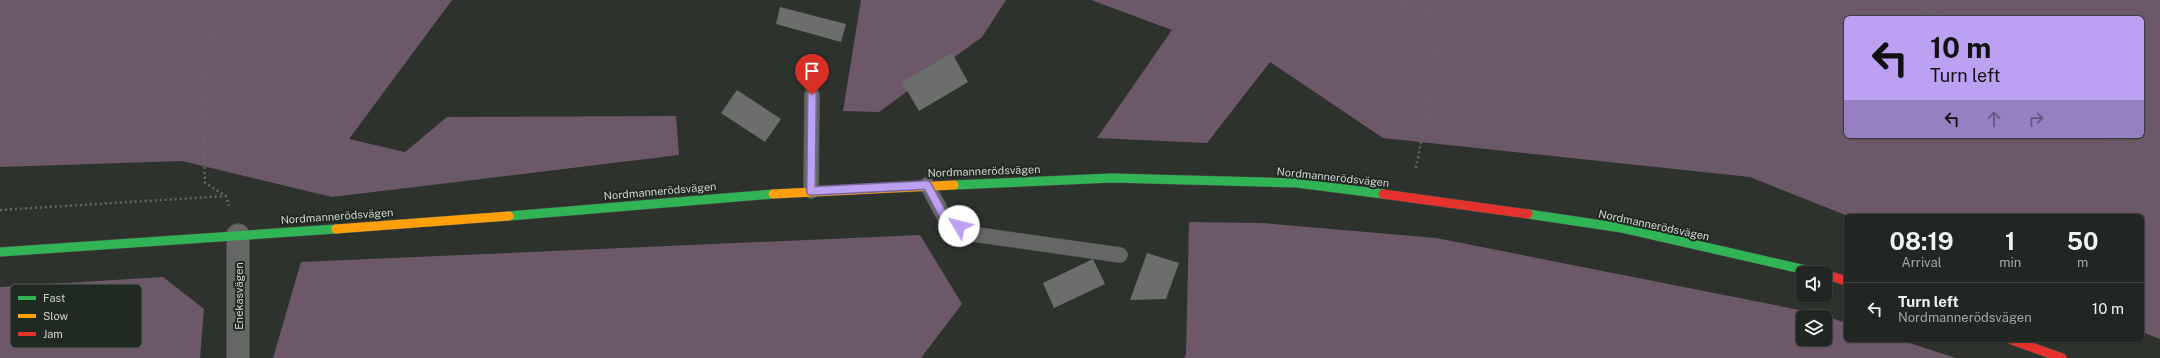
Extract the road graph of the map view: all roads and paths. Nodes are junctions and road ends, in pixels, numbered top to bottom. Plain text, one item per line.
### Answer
1 (224, 0) edge
2 (1391, 0) edge
3 (1448, 0) edge
4 (1907, 0) edge
5 (1941, 16) edge
6 (1444, 19) junction
7 (812, 95) dead end
8 (2109, 138) edge
9 (2160, 143) edge
10 (927, 185) junction
11 (811, 191) junction
12 (1415, 198) junction
13 (0, 210) edge
14 (238, 235) junction
15 (0, 252) edge
16 (1120, 255) dead end
17 (1796, 268) edge
18 (1832, 276) edge
19 (1844, 280) edge
20 (2018, 342) edge
21 (238, 358) edge
22 (2062, 358) edge

1 - 13 path
2 - 6 path
3 - 6 path
4 - 5 path
6 - 12 path
7 - 11 lane
8 - 9 path
10 - 11 main road, Nordmannerödsvägen
10 - 12 main road, Nordmannerödsvägen
10 - 16 lane
11 - 14 main road, Nordmannerödsvägen
12 - 17 main road, Nordmannerödsvägen
14 - 15 main road, Nordmannerödsvägen
14 - 21 street, Enekasvägen
18 - 19 main road
20 - 22 main road

